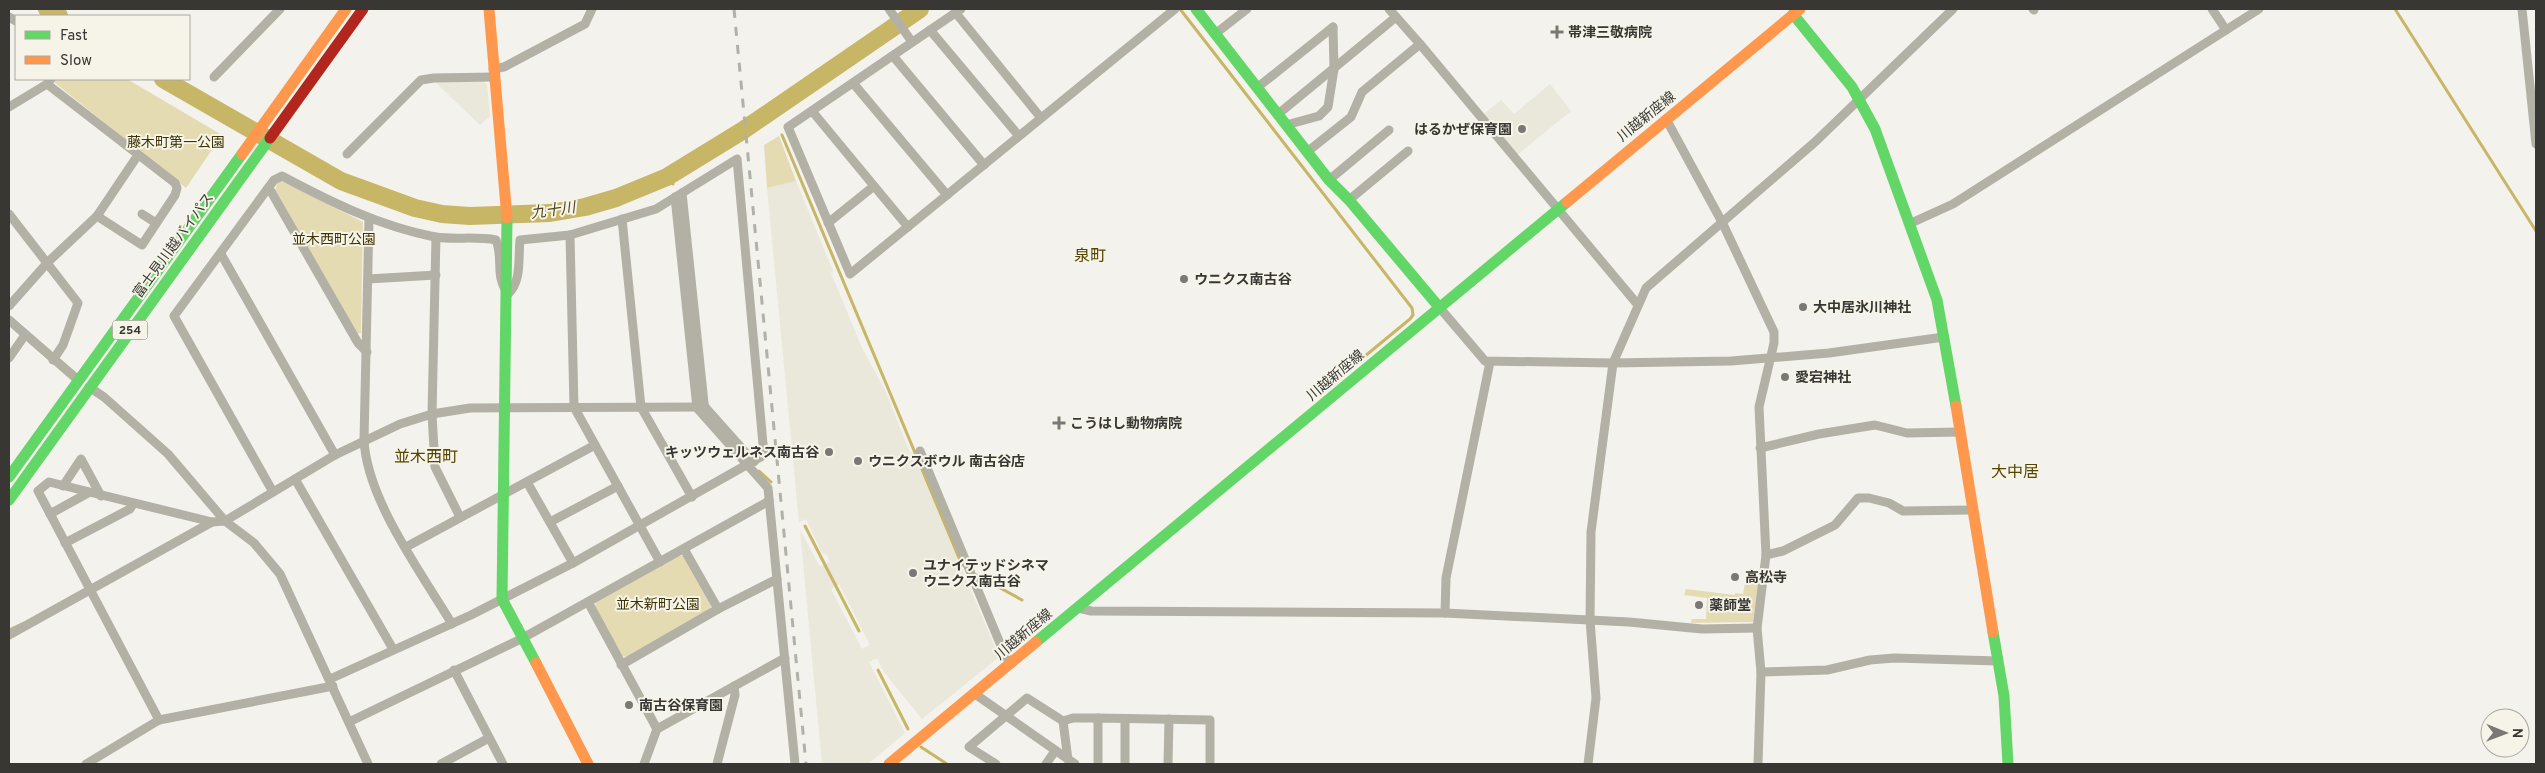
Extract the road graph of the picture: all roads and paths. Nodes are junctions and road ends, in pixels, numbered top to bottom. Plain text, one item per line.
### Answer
1 (280, 9) edge
2 (346, 9) edge
3 (362, 9) edge
4 (489, 9) edge
5 (592, 9) edge
6 (889, 9) edge
7 (1176, 9) edge
8 (1196, 9) edge
9 (1247, 9) edge
10 (1389, 9) edge
11 (1953, 9) edge
12 (2212, 9) edge
13 (2259, 9) edge
14 (2522, 9) edge
15 (958, 11) edge
16 (1794, 11) edge
17 (1396, 17) junction
18 (930, 30) junction
19 (2226, 30) junction
20 (1215, 34) junction
21 (912, 42) junction
22 (1420, 44) junction
23 (893, 56) junction
24 (1334, 69) junction
25 (493, 73) junction
26 (214, 77) dead end
27 (49, 82) edge
28 (853, 83) junction
29 (1258, 87) junction
30 (1859, 98) junction
31 (9, 108) edge
32 (812, 111) junction
33 (1278, 115) junction
34 (1041, 118) junction
35 (1666, 119) junction
36 (1286, 125) junction
37 (1389, 130) dead end
38 (1020, 136) junction
39 (2536, 144) edge
40 (1408, 151) dead end
41 (1307, 152) junction
42 (347, 154) dead end
43 (138, 155) junction
44 (984, 165) junction
45 (1329, 180) junction
46 (874, 186) junction
47 (269, 188) junction
48 (679, 195) junction
49 (947, 195) junction
50 (1349, 200) junction
51 (1556, 209) junction
52 (9, 214) edge
53 (142, 214) dead end
54 (97, 216) junction
55 (369, 219) junction
56 (622, 219) junction
57 (1722, 222) junction
58 (156, 223) junction
59 (828, 223) junction
60 (1908, 224) junction
61 (908, 227) junction
62 (570, 235) junction
63 (436, 237) junction
64 (221, 254) junction
65 (48, 262) junction
66 (436, 275) junction
67 (368, 279) junction
68 (508, 294) junction
69 (1638, 305) junction
70 (9, 306) edge
71 (1440, 307) junction
72 (9, 320) edge
73 (25, 335) junction
74 (1944, 336) junction
75 (367, 352) junction
76 (1770, 356) junction
77 (9, 358) edge
78 (52, 360) junction
79 (1490, 362) junction
80 (1613, 363) junction
81 (78, 380) junction
82 (89, 387) junction
83 (574, 407) junction
84 (641, 407) junction
85 (505, 408) junction
86 (701, 408) junction
87 (432, 414) junction
88 (1960, 432) junction
89 (364, 440) junction
90 (595, 445) junction
91 (1760, 448) junction
92 (920, 451) dead end
93 (335, 455) junction
94 (750, 464) junction
95 (9, 477) edge
96 (295, 479) junction
97 (527, 482) junction
98 (62, 486) junction
99 (618, 486) junction
100 (273, 492) junction
101 (88, 493) junction
102 (503, 494) junction
103 (101, 496) junction
104 (692, 497) junction
105 (9, 500) edge
106 (769, 501) junction
107 (133, 504) junction
108 (1972, 510) junction
109 (50, 514) junction
110 (460, 518) junction
111 (225, 521) junction
112 (212, 522) junction
113 (550, 522) junction
114 (640, 526) junction
115 (65, 543) junction
116 (406, 547) junction
117 (684, 549) junction
118 (1766, 555) junction
119 (660, 562) junction
120 (573, 563) junction
121 (777, 579) junction
122 (90, 591) junction
123 (502, 599) junction
124 (588, 602) junction
125 (1078, 608) junction
126 (718, 610) junction
127 (1444, 613) junction
128 (1590, 620) junction
129 (452, 624) junction
130 (1757, 628) junction
131 (9, 635) edge
132 (521, 639) junction
133 (393, 649) junction
134 (785, 658) junction
135 (1998, 661) junction
136 (1011, 664) junction
137 (621, 665) junction
138 (454, 670) junction
139 (1761, 672) junction
140 (332, 682) junction
141 (734, 686) junction
142 (975, 694) junction
143 (1005, 716) junction
144 (1098, 718) junction
145 (1125, 719) junction
146 (159, 720) junction
147 (1168, 720) junction
148 (1063, 721) junction
149 (350, 722) junction
150 (657, 729) junction
151 (490, 738) junction
152 (1055, 751) junction
153 (1072, 762) edge
154 (86, 764) edge
155 (368, 764) edge
156 (441, 764) edge
157 (503, 764) edge
158 (588, 764) edge
159 (644, 764) edge
160 (717, 764) edge
161 (795, 764) edge
162 (889, 764) edge
163 (996, 764) edge
164 (1046, 764) edge
165 (1098, 764) edge
166 (1125, 764) edge
167 (1168, 764) edge
168 (1210, 764) edge
169 (1588, 764) edge
170 (1758, 764) edge
171 (2008, 764) edge

1 - 26 street
2 - 81 main road, 富士見川越バイパス / 254
3 - 82 main road, 富士見川越バイパス / 254
4 - 25 main road
5 - 25 street
6 - 21 street
7 - 34 street
8 - 20 main road
9 - 20 street
10 - 17 street
11 - 30 street
12 - 19 street
13 - 19 street
14 - 39 street
15 - 18 street
15 - 34 street
16 - 30 main road
16 - 35 main road, 川越新座線
17 - 22 street
17 - 24 street
18 - 21 street
18 - 38 street
19 - 60 street
20 - 29 main road
21 - 23 street
22 - 41 street
22 - 51 street
23 - 28 street
23 - 44 street
24 - 29 street
24 - 33 street
24 - 36 street
25 - 42 street
25 - 68 main road
27 - 31 street
27 - 43 street
28 - 32 street
28 - 49 street
29 - 33 main road
30 - 57 street
30 - 60 main road
32 - 46 street
32 - 59 street
33 - 36 main road
34 - 38 street
35 - 51 main road, 川越新座線
35 - 57 street
36 - 41 main road
37 - 45 street
38 - 44 street
40 - 50 street
41 - 45 main road
43 - 54 street
43 - 58 street
44 - 49 street
45 - 50 main road
46 - 59 street
46 - 61 street
47 - 55 street
47 - 64 street
47 - 75 street
48 - 56 street
48 - 86 street
48 - 94 street
49 - 61 street
50 - 71 main road
51 - 69 street
51 - 71 main road, 川越新座線
52 - 65 street
53 - 58 street
54 - 58 street
54 - 65 street
55 - 63 street
55 - 67 street
56 - 62 street
56 - 84 street
57 - 69 street
57 - 76 street
59 - 61 street
60 - 74 main road
62 - 68 street
62 - 83 street
63 - 66 street
63 - 68 street
64 - 93 street
64 - 100 street
65 - 70 street
65 - 78 street
66 - 67 street
66 - 87 street
67 - 75 street
68 - 85 main road
69 - 80 street
71 - 79 street
71 - 125 main road, 川越新座線
72 - 73 street
73 - 77 street
73 - 78 street
74 - 76 street
74 - 88 main road
75 - 89 street
76 - 80 street
76 - 91 street
78 - 81 street
79 - 80 street
79 - 127 street
80 - 128 street
81 - 95 main road, 富士見川越バイパス / 254
82 - 105 main road, 富士見川越バイパス / 254
82 - 111 street
83 - 84 street
83 - 85 street
83 - 90 street
84 - 86 street
84 - 104 street
85 - 87 street
85 - 102 main road
86 - 94 street
87 - 89 street
87 - 110 street
88 - 91 street
88 - 108 main road
89 - 93 street
89 - 116 street
90 - 97 street
90 - 99 street
91 - 118 street
92 - 136 street
93 - 96 street
94 - 104 street
94 - 106 street
96 - 100 street
96 - 133 street
97 - 102 street
97 - 113 street
98 - 101 street
98 - 103 street
98 - 109 street
99 - 113 street
99 - 114 street
100 - 111 street
101 - 103 street
101 - 109 street
102 - 110 street
102 - 123 main road
103 - 107 street
104 - 114 street
106 - 117 street
106 - 121 street
107 - 112 street
107 - 115 street
108 - 118 street
108 - 135 main road
109 - 115 street
110 - 116 street
111 - 112 street
111 - 140 street
112 - 122 street
113 - 120 street
114 - 119 street
114 - 120 street
115 - 122 street
116 - 129 street
117 - 119 street
117 - 126 street
118 - 130 street
119 - 124 street
120 - 123 street
121 - 126 street
121 - 134 street
122 - 131 street
122 - 146 street
123 - 129 street
123 - 132 main road
124 - 132 street
124 - 137 street
125 - 127 street
125 - 136 main road, 川越新座線
126 - 137 street
127 - 128 street
128 - 130 street
128 - 169 street
129 - 133 street
130 - 139 street
132 - 138 street
132 - 158 main road
133 - 140 street
134 - 141 street
134 - 161 street
135 - 139 street
135 - 171 main road
136 - 142 main road, 川越新座線
137 - 150 street
138 - 149 street
138 - 151 street
139 - 170 street
140 - 146 street
140 - 149 street
141 - 150 street
141 - 160 street
142 - 143 street
142 - 162 main road, 川越新座線
143 - 148 street
143 - 152 street
143 - 163 street
144 - 145 street
144 - 148 street
144 - 165 street
145 - 147 street
145 - 166 street
146 - 154 street
147 - 167 street
147 - 168 street
148 - 153 street
149 - 155 street
150 - 159 street
151 - 156 street
151 - 157 street
152 - 153 street
152 - 164 street

